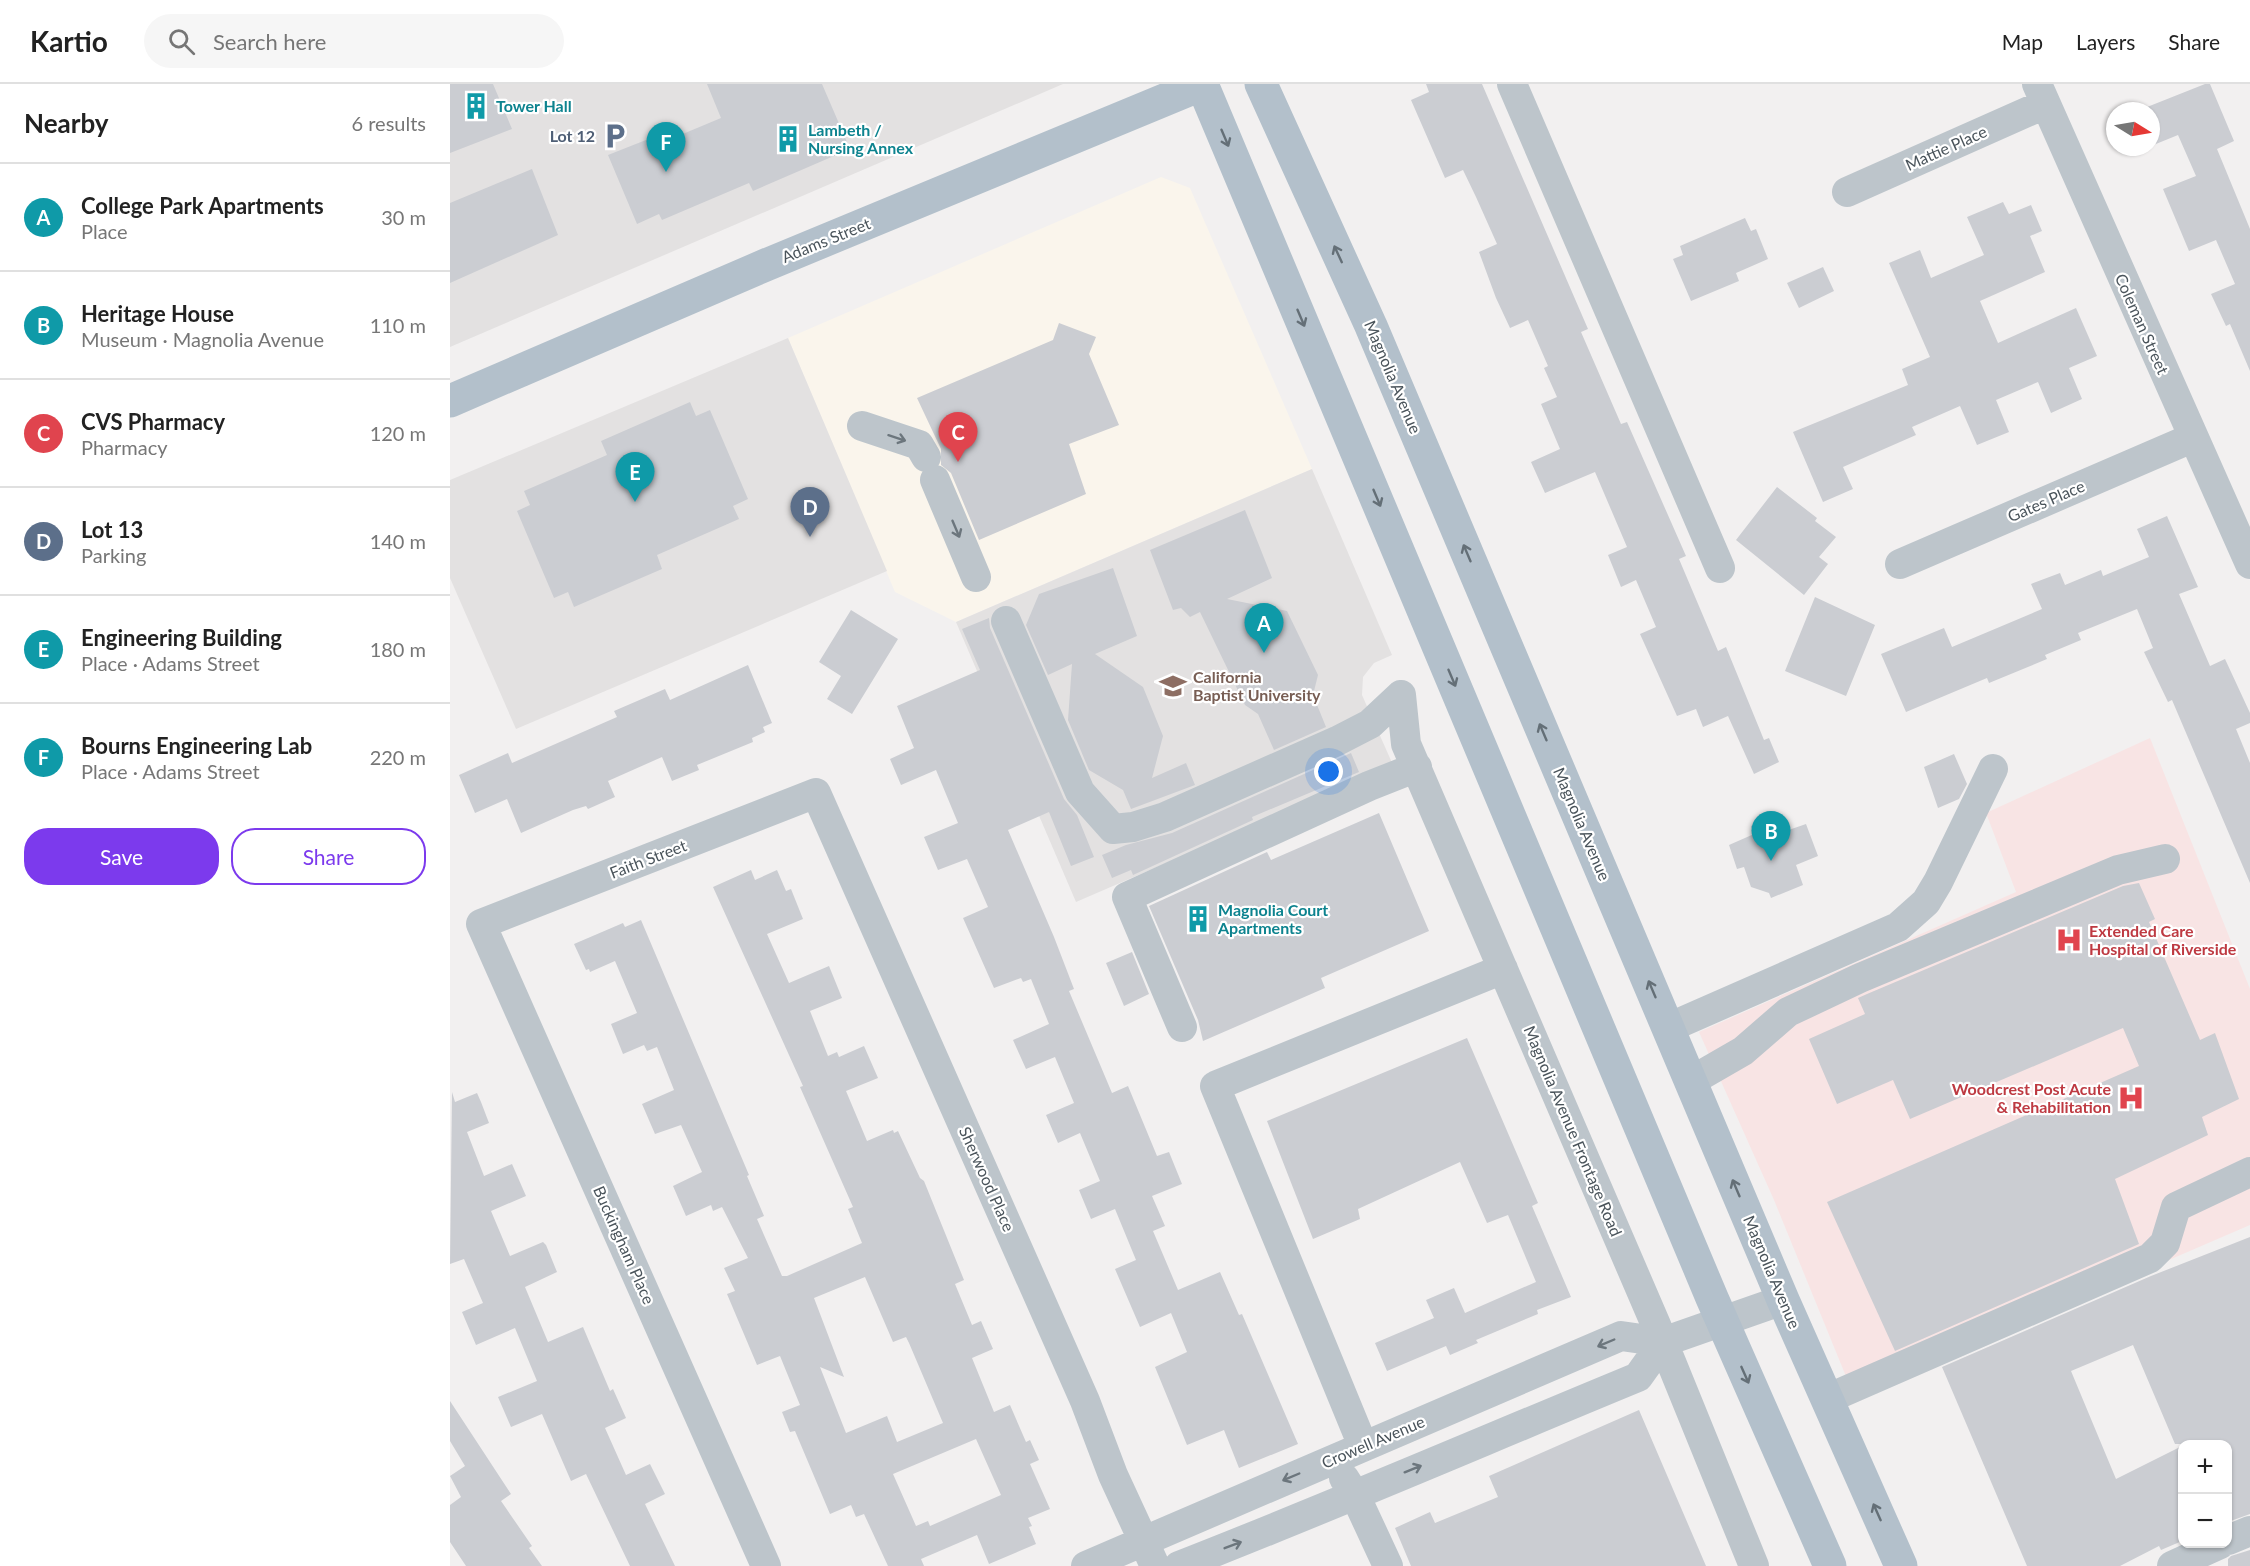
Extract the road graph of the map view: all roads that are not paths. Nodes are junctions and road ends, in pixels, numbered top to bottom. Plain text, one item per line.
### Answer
1 (1203, 84) edge
2 (1261, 84) edge
3 (1512, 84) edge
4 (2041, 94) edge
5 (1847, 192) dead end
6 (450, 401) edge
7 (862, 426) dead end
8 (2192, 438) junction
9 (1900, 564) dead end
10 (2250, 564) edge
11 (1720, 568) dead end
12 (976, 578) dead end
13 (1006, 621) dead end
14 (1416, 767) junction
15 (1993, 769) dead end
16 (816, 793) joint
17 (2165, 859) dead end
18 (481, 924) joint
19 (1503, 969) junction
20 (1182, 1027) dead end
21 (1668, 1028) junction
22 (1691, 1082) junction
23 (2250, 1172) edge
24 (1784, 1300) junction
25 (1722, 1321) junction
26 (1663, 1342) junction
27 (1827, 1399) junction
28 (1363, 1446) junction
29 (1332, 1460) junction
30 (1355, 1495) junction
31 (2250, 1531) edge
32 (2232, 1538) edge
33 (2211, 1548) edge
34 (1149, 1554) edge
35 (766, 1566) edge
36 (1086, 1566) edge
37 (1179, 1566) edge
38 (1388, 1566) edge
39 (1754, 1566) edge
40 (1830, 1566) edge
41 (1901, 1566) edge
42 (2172, 1566) edge

1 - 6 main road, Adams Street
1 -> 25 main road
21 -> 2 main road, Magnolia Avenue
3 - 11 street
4 - 5 street, Mattie Place
4 - 8 street, Coleman Street
7 -> 12 street
8 - 9 street, Gates Place
8 - 10 street, Coleman Street
13 - 14 street, Magnolia Avenue Frontage Road
14 - 19 street, Magnolia Avenue Frontage Road
14 - 20 street
15 - 21 street
16 - 18 street, Faith Street
16 - 34 street, Sherwood Place
17 - 22 street
18 - 35 street, Buckingham Place
19 - 26 street, Magnolia Avenue Frontage Road
19 - 28 street
21 - 22 main road, Magnolia Avenue
24 -> 22 main road, Magnolia Avenue
23 - 27 street
24 - 25 street, Crowell Avenue
24 - 27 main road, Magnolia Avenue
25 - 26 street, Crowell Avenue
25 -> 40 main road
26 -> 28 street, Crowell Avenue
30 -> 26 street
26 - 39 street, Magnolia Avenue Frontage Road
41 -> 27 main road, Magnolia Avenue
28 - 29 street, Crowell Avenue
29 - 30 street
29 -> 34 street, Crowell Avenue
37 -> 30 street
30 - 38 street
31 - 32 street
33 - 42 street
34 - 36 street, Crowell Avenue

